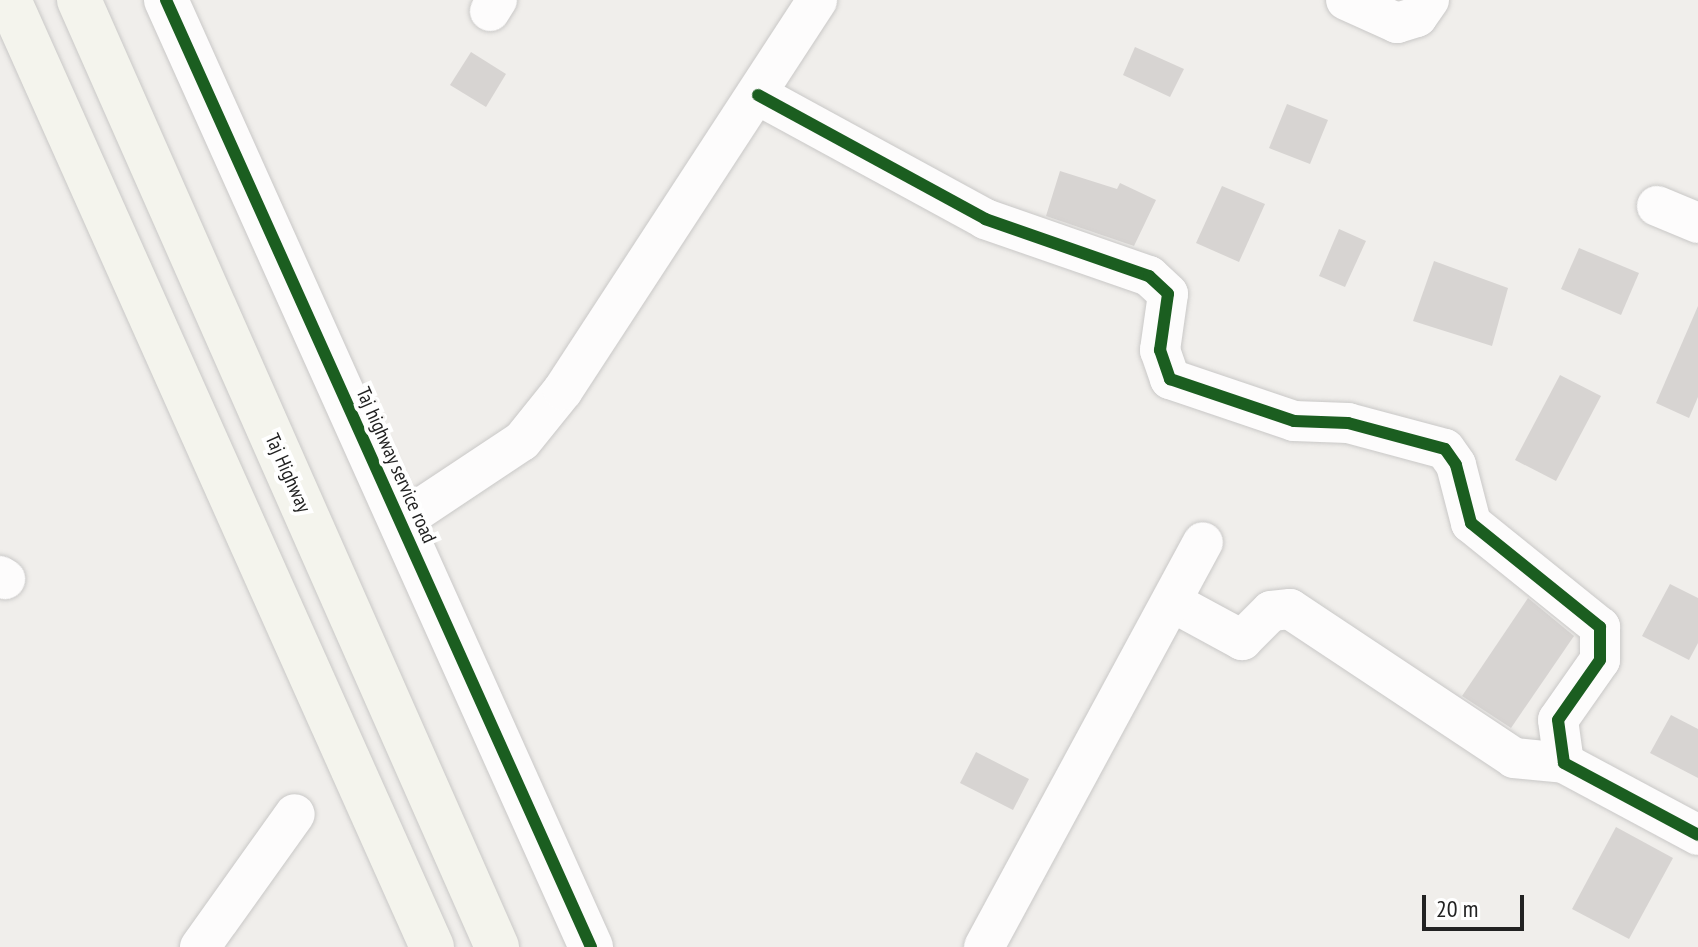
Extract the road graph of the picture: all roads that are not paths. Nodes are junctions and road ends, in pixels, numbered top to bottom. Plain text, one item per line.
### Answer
1 (9, 0) edge
2 (79, 0) edge
3 (166, 0) edge
4 (817, 0) edge
5 (1346, 0) edge
6 (1429, 0) edge
7 (758, 95) junction
8 (1657, 206) dead end
9 (1698, 223) edge
10 (400, 522) junction
11 (1203, 542) dead end
12 (1172, 602) junction
13 (1564, 763) junction
14 (295, 814) dead end
15 (1698, 835) edge
16 (200, 947) edge
17 (432, 947) edge
18 (497, 947) edge
19 (591, 947) edge
20 (984, 947) edge

1 - 17 main road
2 - 18 main road, Taj Highway
3 - 10 street, Taj highway service road
4 - 7 street
5 - 6 street
7 - 10 street
7 - 13 street
8 - 9 street
10 - 19 street, Taj highway service road
11 - 12 street
12 - 13 street
12 - 20 street
13 - 15 street
14 - 16 street

